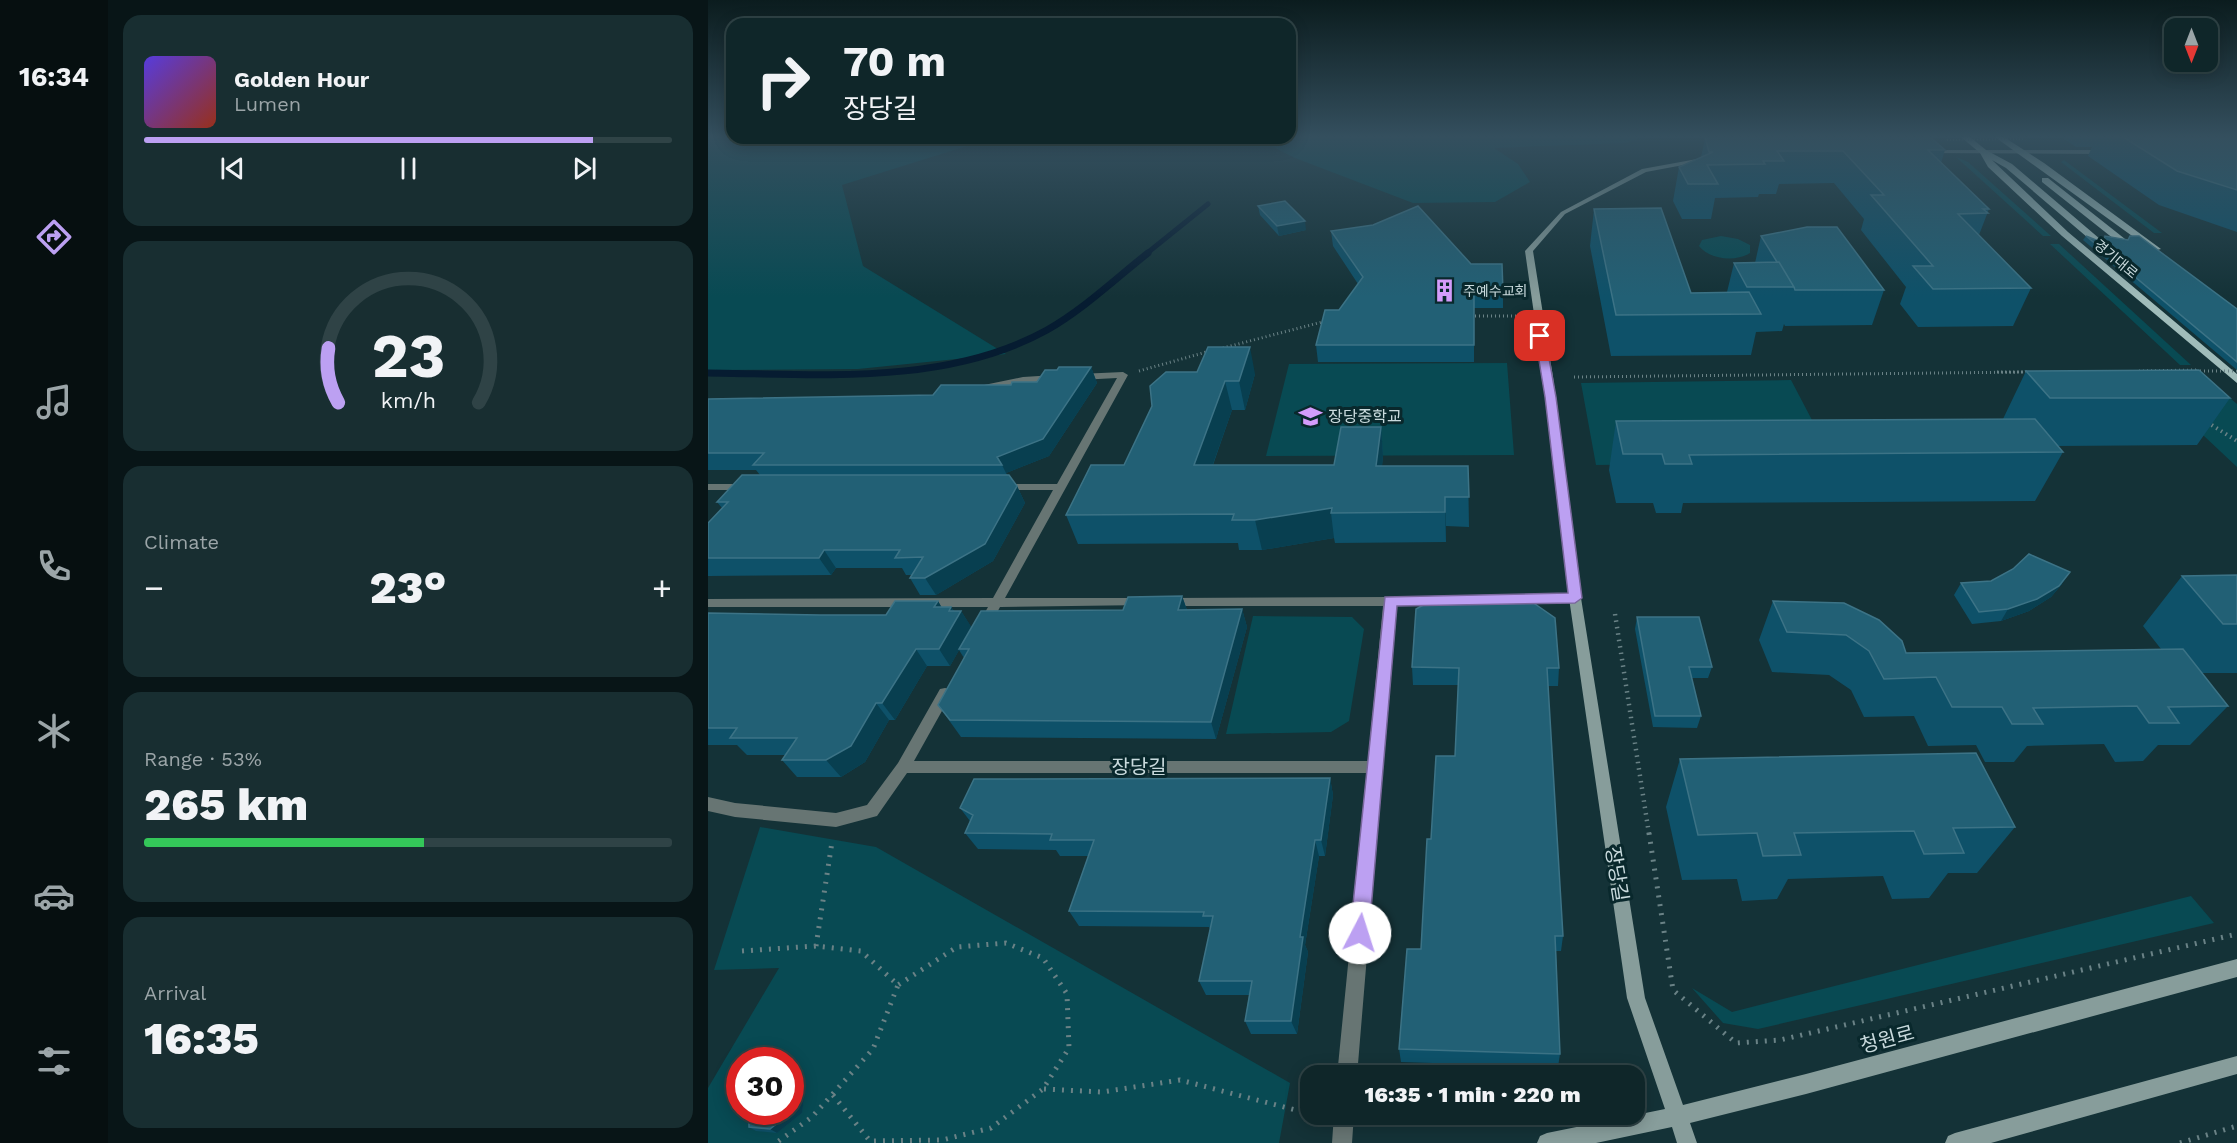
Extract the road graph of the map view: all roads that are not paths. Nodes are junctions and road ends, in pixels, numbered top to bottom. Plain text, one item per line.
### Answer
1 (1606, 190) edge
2 (2018, 190) edge
3 (2037, 190) edge
4 (2059, 190) edge
5 (2075, 190) edge
6 (2097, 241) edge
7 (2122, 241) edge
8 (2162, 254) edge
9 (2237, 380) edge
10 (970, 391) edge
11 (708, 487) edge
12 (755, 487) edge
13 (991, 487) edge
14 (1062, 487) junction
15 (1575, 598) junction
16 (1461, 600) edge
17 (1496, 600) edge
18 (1390, 601) junction
19 (708, 603) edge
20 (996, 603) junction
21 (979, 634) edge
22 (956, 675) edge
23 (903, 767) junction
24 (1375, 767) junction
25 (708, 804) edge
26 (2237, 968) edge
27 (1348, 1065) edge
28 (2237, 1065) edge
29 (1679, 1116) junction
30 (1343, 1125) edge
31 (1342, 1143) edge
32 (1547, 1143) edge
33 (1687, 1143) edge
34 (1955, 1143) edge

1 - 15 street, 장당길
2 - 9 main road, 경기대로
3 - 6 main road, 경기대로
4 - 7 main road, 경기대로
5 - 8 main road, 경기대로
10 - 14 street
11 - 12 street
13 - 14 street
14 - 20 street
15 - 17 street
15 - 29 street, 장당길
16 - 18 street
18 - 20 street
18 - 24 street
19 - 20 street
20 - 21 street
22 - 23 street
23 - 24 street, 장당길
23 - 25 street
24 - 27 street
26 - 29 street, 청원로
28 - 34 street
29 - 32 street, 청원로
29 - 33 street, 장당길
30 - 31 street

